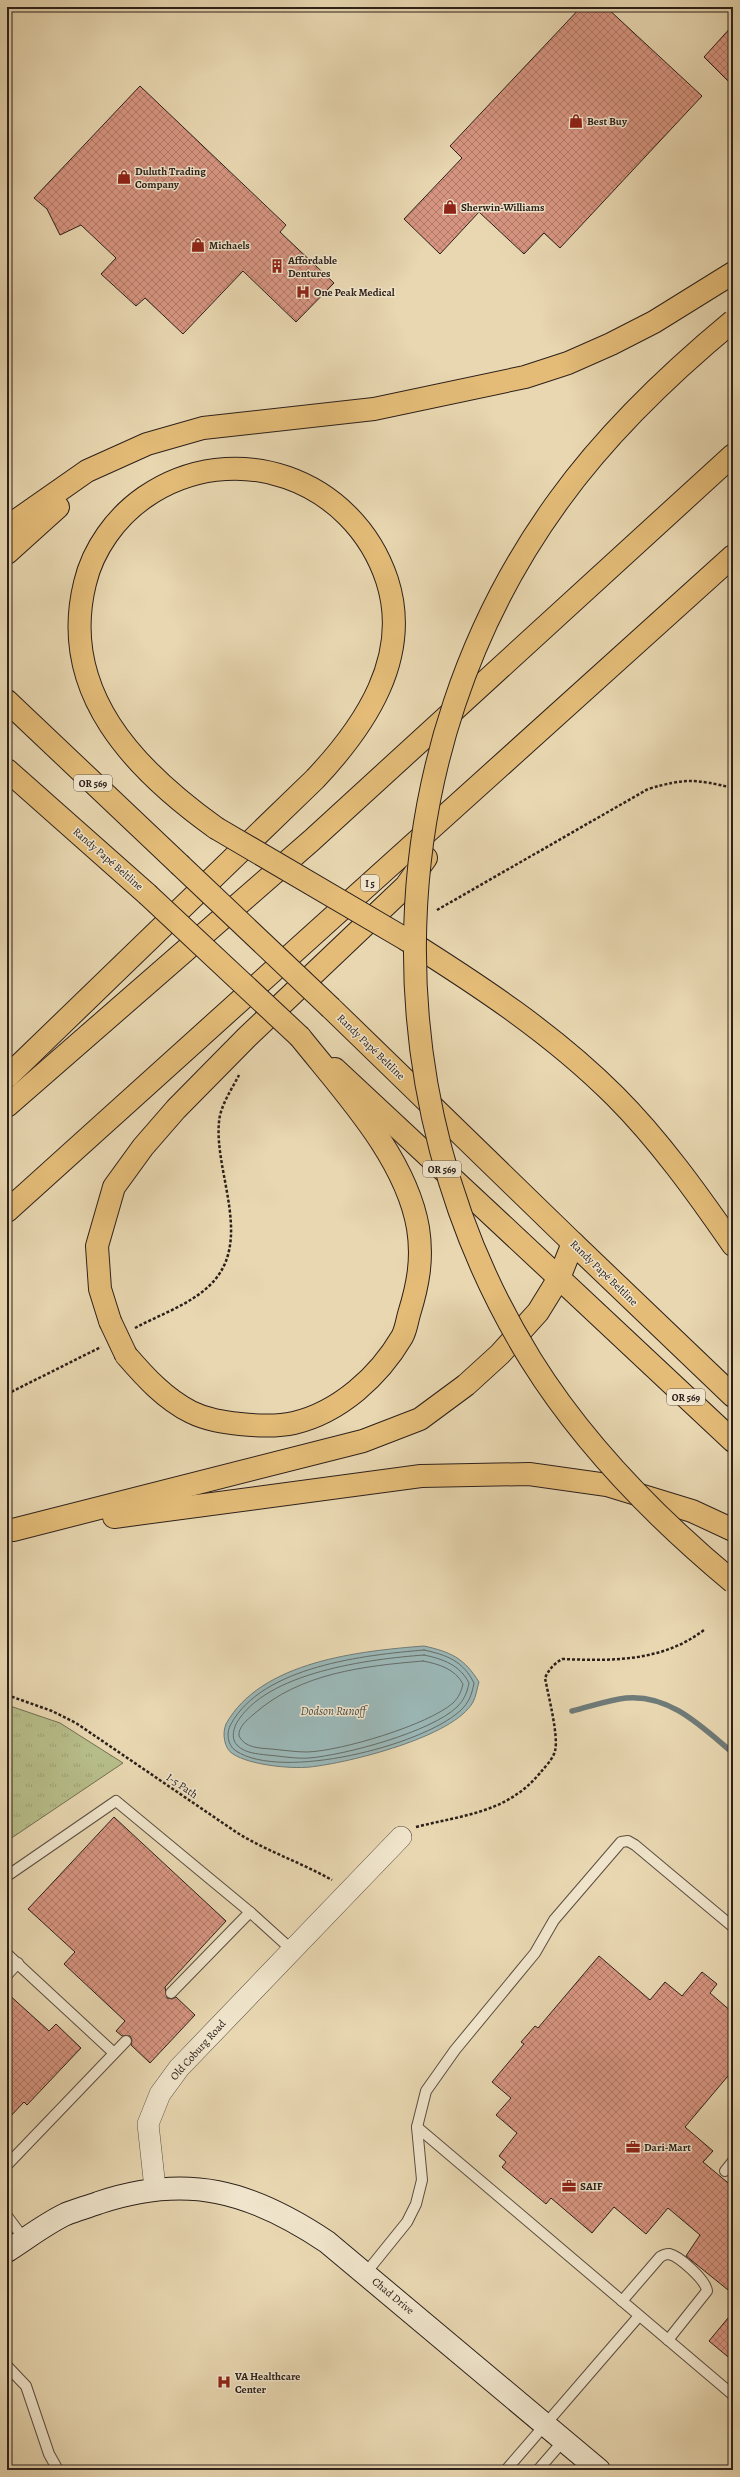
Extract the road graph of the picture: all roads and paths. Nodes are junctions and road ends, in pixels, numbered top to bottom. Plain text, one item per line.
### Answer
1 (733, 273) edge
2 (733, 321) edge
3 (733, 455) edge
4 (110, 462) junction
5 (7, 528) edge
6 (7, 553) edge
7 (733, 556) edge
8 (7, 701) edge
9 (7, 770) edge
10 (469, 794) junction
11 (300, 1036) junction
12 (7, 1077) edge
13 (7, 1106) edge
14 (7, 1211) edge
15 (573, 1243) junction
16 (733, 1245) edge
17 (559, 1278) junction
18 (733, 1396) edge
19 (733, 1441) edge
20 (733, 1530) edge
21 (10, 1531) edge
22 (733, 1582) edge
23 (704, 1630) dead end
24 (7, 1695) edge
25 (401, 1837) joint
26 (7, 1876) edge
27 (349, 1891) junction
28 (250, 1912) junction
29 (733, 1927) edge
30 (292, 1950) junction
31 (7, 1954) edge
32 (18, 1963) junction
33 (7, 1975) edge
34 (172, 1993) dead end
35 (126, 2041) dead end
36 (114, 2054) junction
37 (417, 2128) junction
38 (733, 2161) edge
39 (7, 2165) edge
40 (725, 2172) dead end
41 (155, 2188) junction
42 (7, 2216) edge
43 (25, 2240) junction
44 (7, 2252) edge
45 (365, 2274) junction
46 (622, 2301) junction
47 (639, 2316) junction
48 (668, 2340) junction
49 (7, 2366) edge
50 (733, 2395) edge
51 (545, 2424) junction
52 (564, 2440) junction
53 (58, 2470) edge
54 (506, 2470) edge
55 (538, 2470) edge
56 (599, 2470) edge

1 - 4 main road
2 - 22 main road, bridge
3 - 13 main road
4 - 5 main road
4 - 6 main road
7 - 10 main road, I 5
8 - 15 main road, Randy Papé Beltline / OR 569, bridge
9 - 11 main road, Randy Papé Beltline / OR 569, bridge
10 - 11 main road, bridge
10 - 14 main road, I 5
11 - 17 main road, Randy Papé Beltline / OR 569
12 - 16 main road, bridge
15 - 17 main road
15 - 18 main road, Randy Papé Beltline / OR 569
17 - 19 main road, Randy Papé Beltline / OR 569
17 - 21 main road
20 - 21 main road
23 - 25 path
24 - 27 path, I-5 Path
25 - 27 street, Old Coburg Road
26 - 28 lane
27 - 30 street, Old Coburg Road
28 - 30 lane
28 - 34 lane
29 - 37 lane
30 - 41 street, Old Coburg Road
31 - 32 lane
32 - 33 lane
32 - 36 lane
35 - 36 lane
36 - 39 lane
37 - 45 lane
37 - 46 lane
38 - 40 lane
41 - 43 street
41 - 45 street, Chad Drive
42 - 43 lane
43 - 44 street
45 - 51 street, Chad Drive
46 - 47 lane
46 - 48 lane
47 - 48 lane
47 - 51 lane
48 - 50 lane
49 - 53 lane
51 - 52 street, Chad Drive
51 - 54 lane
52 - 55 lane
52 - 56 street, Chad Drive

